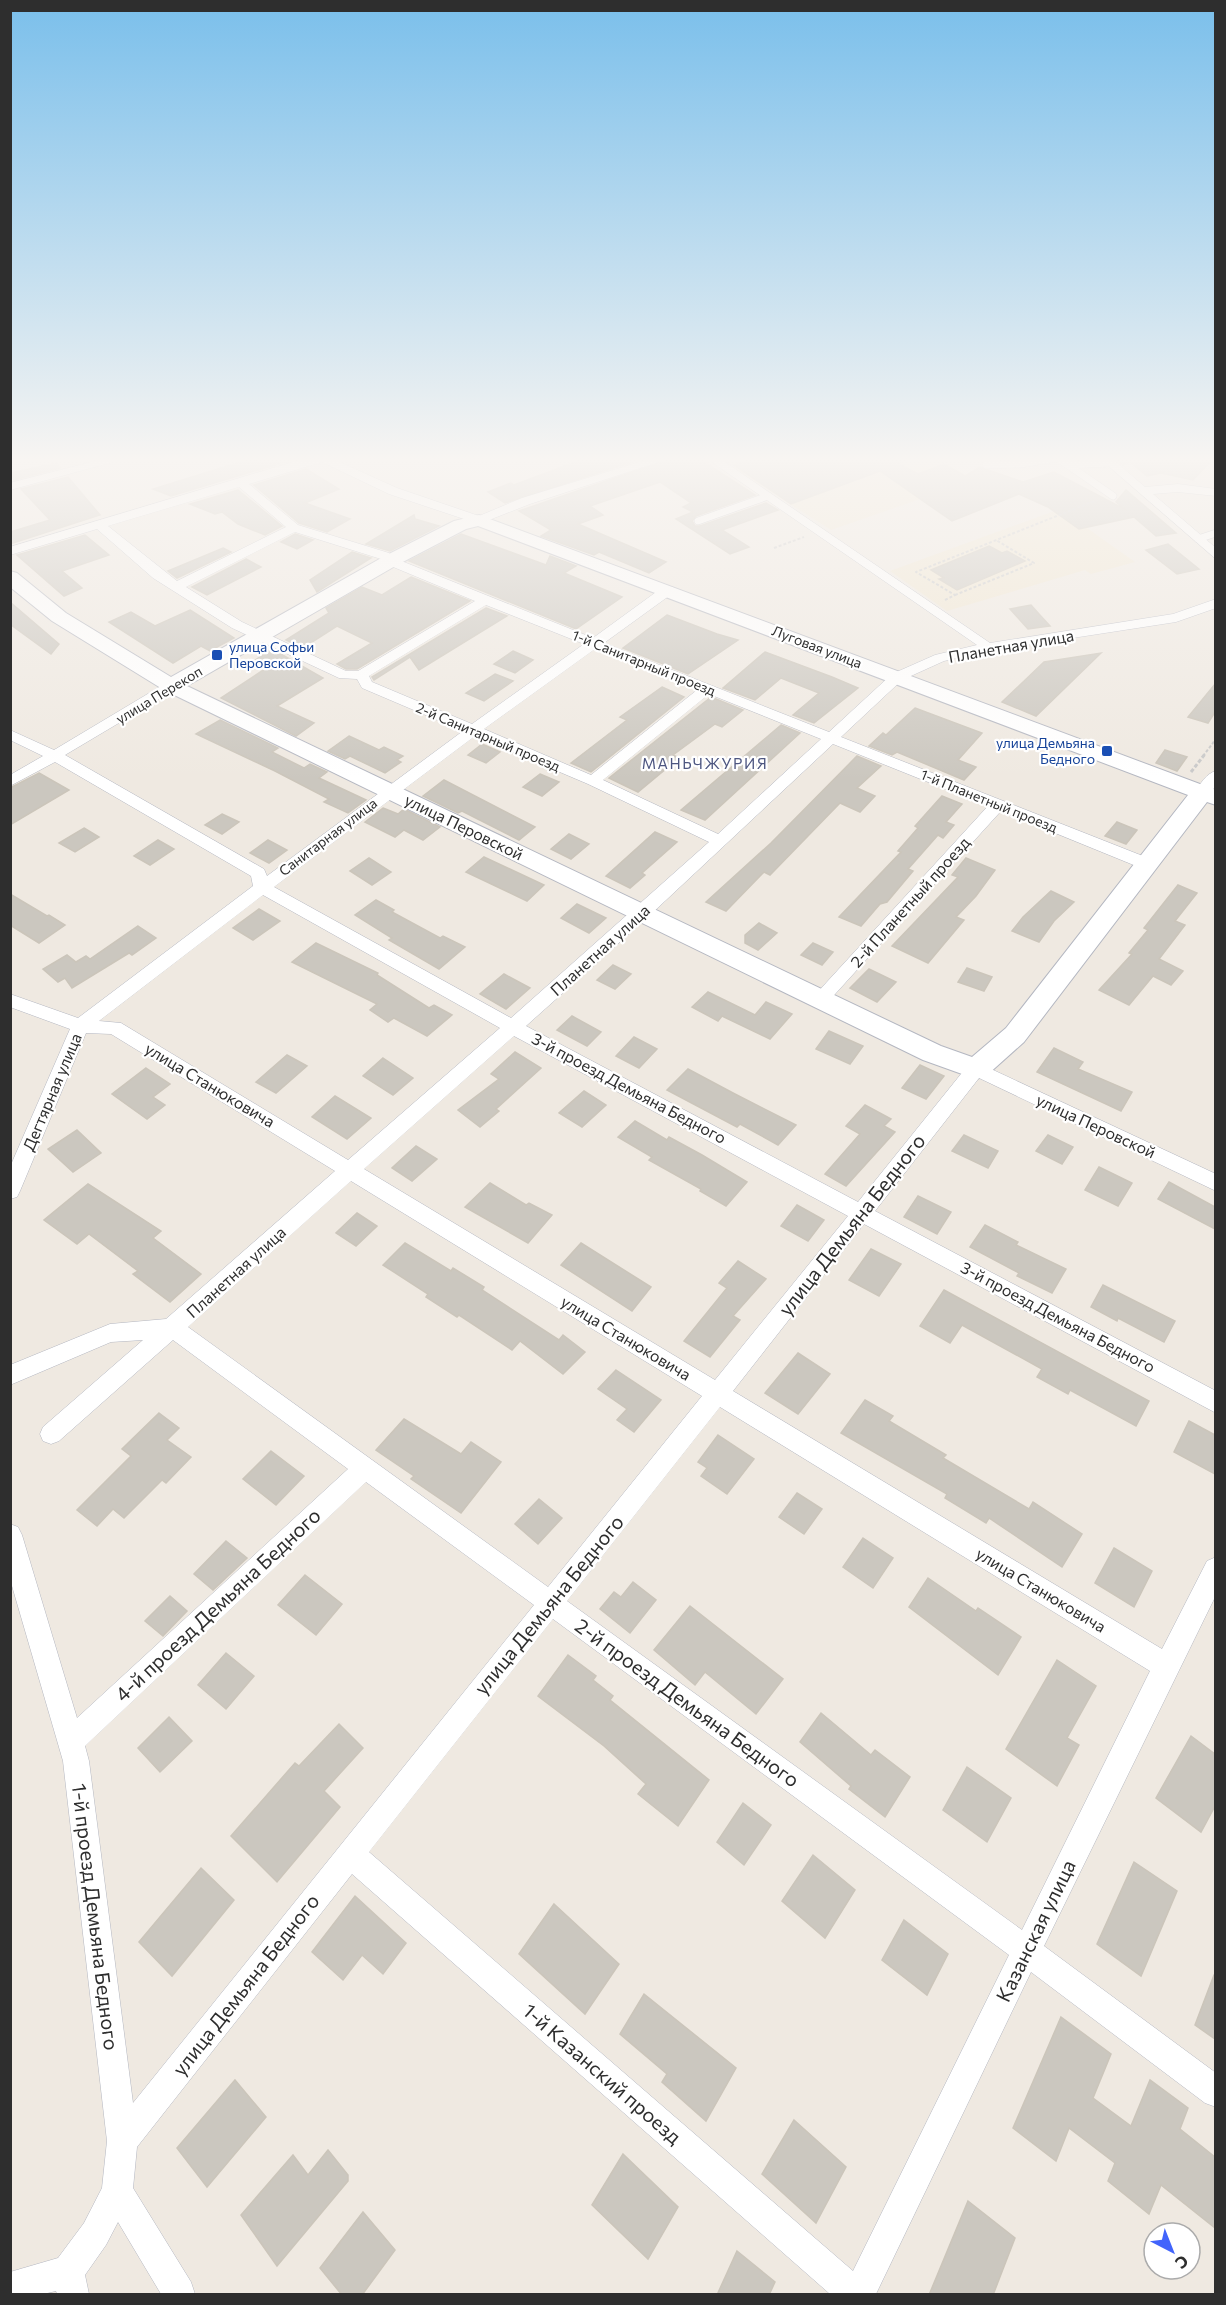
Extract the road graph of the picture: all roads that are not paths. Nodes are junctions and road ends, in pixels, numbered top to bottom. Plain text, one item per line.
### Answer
1 (145, 564) edge
2 (223, 564) edge
3 (386, 564) edge
4 (396, 564) edge
5 (596, 564) edge
6 (865, 564) edge
7 (10, 577) edge
8 (178, 586) junction
9 (668, 590) junction
10 (485, 600) junction
11 (1215, 603) edge
12 (260, 636) junction
13 (594, 643) junction
14 (988, 647) junction
15 (361, 675) junction
16 (897, 677) junction
17 (171, 686) junction
18 (707, 689) junction
19 (471, 731) junction
20 (10, 734) edge
21 (830, 739) junction
22 (57, 757) junction
23 (10, 782) edge
24 (593, 782) junction
25 (1204, 788) edge
26 (389, 790) junction
27 (998, 805) junction
28 (720, 841) junction
29 (1147, 864) junction
30 (262, 887) junction
31 (643, 912) junction
32 (822, 999) junction
33 (10, 1000) edge
34 (80, 1026) junction
35 (513, 1027) junction
36 (976, 1069) junction
37 (351, 1170) junction
38 (1215, 1183) edge
39 (10, 1191) edge
40 (862, 1212) junction
41 (173, 1328) junction
42 (10, 1375) edge
43 (718, 1394) junction
44 (1215, 1402) edge
45 (51, 1434) dead end
46 (365, 1468) junction
47 (10, 1534) edge
48 (1215, 1569) edge
49 (550, 1603) junction
50 (1166, 1666) junction
51 (70, 1742) junction
52 (351, 1854) junction
53 (1027, 1951) junction
54 (1215, 2092) edge
55 (122, 2141) junction
56 (117, 2191) junction
57 (71, 2283) edge
58 (10, 2293) edge
59 (179, 2295) edge
60 (854, 2295) edge
61 (859, 2295) edge

1 - 8 street, 2-й Санитарный проезд
2 - 8 street
3 - 12 main road, улица Перекоп
4 - 10 street, 1-й Санитарный проезд
5 - 9 main road, Луговая улица
6 - 14 street
7 - 17 main road, улица Перовской
8 - 12 street, 2-й Санитарный проезд
9 - 13 street, Санитарная улица
9 - 16 main road, Луговая улица
10 - 13 street, 1-й Санитарный проезд
10 - 15 street
11 - 14 street, Планетная улица
12 - 15 street, 2-й Санитарный проезд
12 - 17 main road, улица Перекоп
13 - 18 street, 1-й Санитарный проезд
13 - 19 street, Санитарная улица
14 - 16 street, Планетная улица
15 - 19 street, 2-й Санитарный проезд
16 - 21 street, Планетная улица
16 - 25 main road, Луговая улица
17 - 22 street, улица Перекоп
17 - 26 main road, улица Перовской
18 - 21 street, 1-й Санитарный проезд
18 - 24 street
19 - 24 street, 2-й Санитарный проезд
19 - 26 street, Санитарная улица
20 - 22 street, 3-й проезд Демьяна Бедного
21 - 27 street, 1-й Планетный проезд
21 - 28 street, Планетная улица
22 - 23 street, улица Перекоп
22 - 30 street, 3-й проезд Демьяна Бедного
24 - 28 street, 2-й Санитарный проезд
25 - 29 main road, улица Демьяна Бедного
26 - 30 street, Санитарная улица
26 - 31 main road, улица Перовской
27 - 29 street, 1-й Планетный проезд
27 - 32 street, 2-й Планетный проезд
28 - 31 street, Планетная улица
29 - 36 main road, улица Демьяна Бедного
30 - 34 street, Санитарная улица
30 - 35 street, 3-й проезд Демьяна Бедного
31 - 32 main road, улица Перовской
31 - 35 street, Планетная улица
32 - 36 main road, улица Перовской
33 - 34 street, улица Станюковича
34 - 37 street, улица Станюковича
34 - 39 street, Дегтярная улица
35 - 37 street, Планетная улица
35 - 40 street, 3-й проезд Демьяна Бедного
36 - 38 street, улица Перовской
36 - 40 street, улица Демьяна Бедного
37 - 41 street, Планетная улица
37 - 43 street, улица Станюковича
40 - 43 street, улица Демьяна Бедного
40 - 44 street, 3-й проезд Демьяна Бедного
41 - 42 street
41 - 45 street, Планетная улица
41 - 46 street, 2-й проезд Демьяна Бедного
43 - 49 street, улица Демьяна Бедного
43 - 50 street, улица Станюковича
46 - 49 street, 2-й проезд Демьяна Бедного
46 - 51 street, 4-й проезд Демьяна Бедного
47 - 51 street, 1-й проезд Демьяна Бедного
48 - 50 street, Казанская улица
49 - 52 street, улица Демьяна Бедного
49 - 53 street, 2-й проезд Демьяна Бедного
50 - 53 street, Казанская улица
51 - 55 street, 1-й проезд Демьяна Бедного
52 - 55 street, улица Демьяна Бедного
52 - 60 street, 1-й Казанский проезд
53 - 54 street, 2-й проезд Демьяна Бедного
53 - 61 street, Казанская улица
55 - 56 street, 1-й проезд Демьяна Бедного
56 - 57 street, 1-й проезд Демьяна Бедного
56 - 59 street
57 - 58 street

